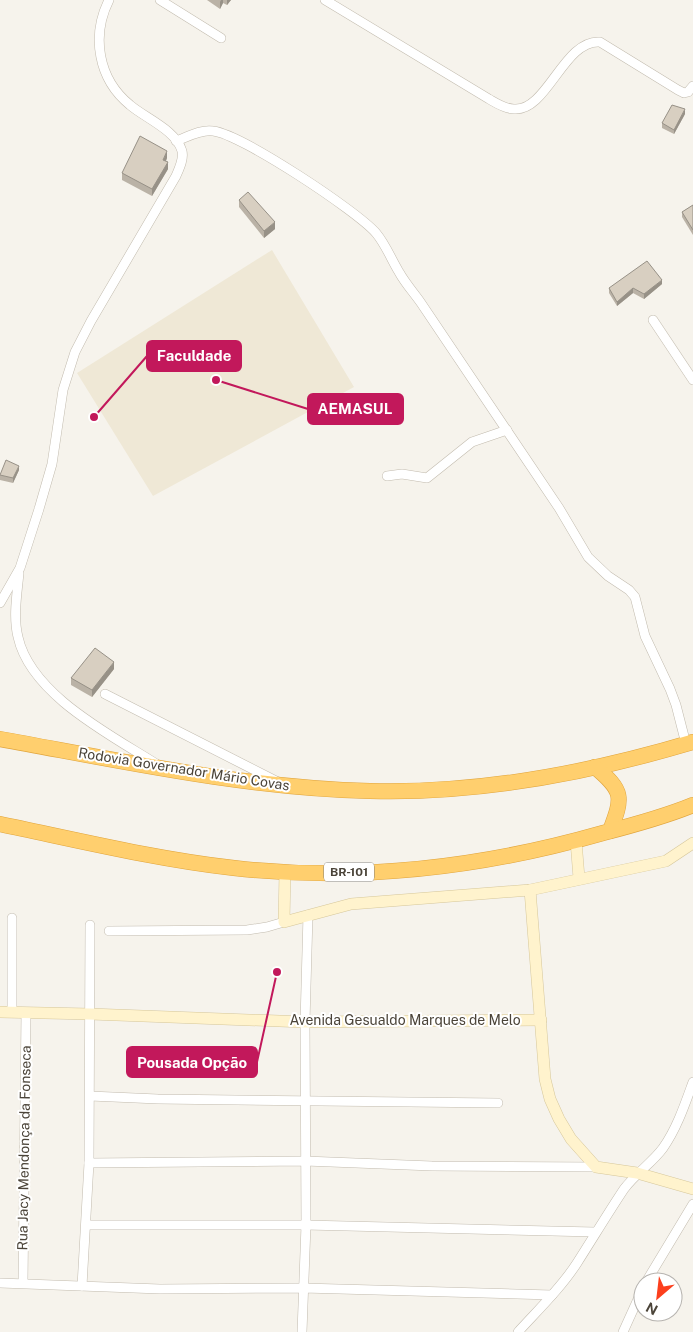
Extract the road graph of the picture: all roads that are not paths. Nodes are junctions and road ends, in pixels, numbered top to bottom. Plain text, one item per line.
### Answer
1 (109, 0) edge
2 (160, 0) edge
3 (324, 0) edge
4 (221, 38) dead end
5 (693, 86) edge
6 (176, 141) junction
7 (652, 320) dead end
8 (693, 380) edge
9 (506, 430) junction
10 (387, 476) dead end
11 (20, 568) junction
12 (0, 603) edge
13 (105, 694) dead end
14 (0, 739) edge
15 (689, 743) edge
16 (595, 767) junction
17 (165, 769) junction
18 (283, 784) junction
19 (693, 805) edge
20 (0, 824) edge
21 (610, 832) junction
22 (576, 841) junction
23 (693, 843) edge
24 (285, 871) junction
25 (579, 878) junction
26 (530, 890) junction
27 (308, 915) junction
28 (12, 918) dead end
29 (284, 922) junction
30 (90, 925) dead end
31 (109, 931) dead end
32 (0, 1012) edge
33 (12, 1012) junction
34 (26, 1013) junction
35 (90, 1014) junction
36 (541, 1020) junction
37 (305, 1022) junction
38 (693, 1082) edge
39 (90, 1096) junction
40 (305, 1100) junction
41 (498, 1103) dead end
42 (305, 1161) junction
43 (89, 1163) junction
44 (596, 1167) junction
45 (637, 1173) junction
46 (693, 1189) edge
47 (693, 1204) edge
48 (86, 1225) junction
49 (306, 1225) junction
50 (595, 1232) junction
51 (652, 1272) edge
52 (0, 1283) edge
53 (23, 1283) junction
54 (82, 1286) junction
55 (303, 1288) junction
56 (552, 1295) junction
57 (633, 1310) edge
58 (302, 1332) edge
59 (518, 1332) edge
60 (623, 1332) edge

1 - 6 street
2 - 4 street
3 - 5 street
6 - 9 street
6 - 11 street
7 - 8 street
9 - 10 street
9 - 15 street
11 - 12 street
11 - 17 street
13 - 18 street
14 - 17 highway, Rodovia Governador Mário Covas
15 - 16 highway, Rodovia Governador Mário Covas
16 - 18 highway, Rodovia Governador Mário Covas
16 - 21 highway
17 - 18 highway, Rodovia Governador Mário Covas
19 - 21 highway, BR-101
20 - 24 highway, BR-101
21 - 22 highway, BR-101
22 - 24 highway, BR-101
22 - 25 street
23 - 25 street
24 - 29 street
25 - 26 street
26 - 27 street
26 - 36 street
27 - 29 street
27 - 37 street
28 - 33 street
29 - 31 street
30 - 35 street
32 - 33 street, Avenida Gesualdo Marques de Melo
33 - 34 street, Avenida Gesualdo Marques de Melo
34 - 35 street, Avenida Gesualdo Marques de Melo
34 - 53 street, Rua Jacy Mendonça da Fonseca
35 - 37 street, Avenida Gesualdo Marques de Melo
35 - 39 street
36 - 37 street, Avenida Gesualdo Marques de Melo
36 - 44 street
37 - 40 street
38 - 45 street
39 - 40 street
39 - 43 street
40 - 41 street
40 - 42 street
42 - 43 street
42 - 44 street
42 - 49 street
43 - 48 street
44 - 45 street
45 - 46 street
45 - 50 street
47 - 51 street
48 - 49 street
48 - 54 street
49 - 50 street
49 - 55 street
50 - 56 street
52 - 53 street
53 - 54 street
54 - 55 street
55 - 56 street
55 - 58 street
56 - 59 street
57 - 60 street

